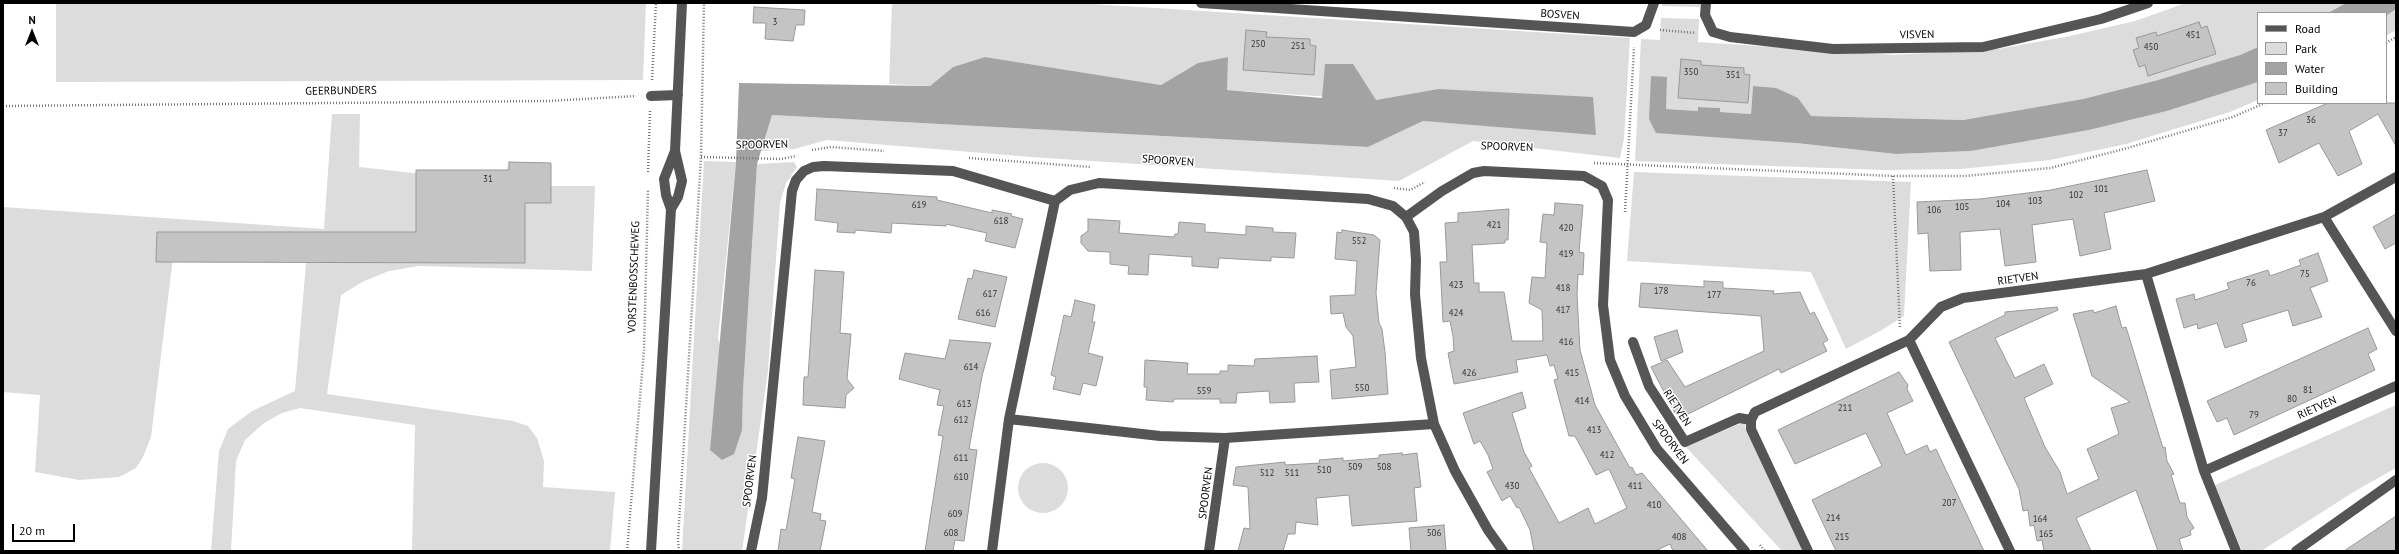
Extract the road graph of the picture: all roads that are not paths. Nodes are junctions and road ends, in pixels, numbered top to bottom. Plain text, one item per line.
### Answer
1 (682, 3) edge
2 (1202, 3) edge
3 (1654, 3) edge
4 (1706, 3) edge
5 (2148, 3) edge
6 (1280, 6) edge
7 (678, 95) junction
8 (651, 96) road end
9 (675, 151) junction
10 (2396, 177) edge
11 (1055, 201) junction
12 (671, 209) junction
13 (1406, 217) junction
14 (2324, 217) junction
15 (2146, 274) junction
16 (2396, 331) edge
17 (1909, 340) junction
18 (1633, 342) dead end
19 (2396, 386) edge
20 (1009, 419) junction
21 (1751, 420) junction
22 (1434, 424) junction
23 (1225, 438) junction
24 (2204, 471) junction
25 (2396, 480) edge
26 (651, 551) edge
27 (751, 551) edge
28 (992, 551) edge
29 (1209, 551) edge
30 (1503, 551) edge
31 (1745, 551) edge
32 (1808, 551) edge
33 (2010, 551) edge
34 (2236, 551) edge
35 (2296, 551) edge

1 - 7 street
2 - 6 street, BOSVEN
3 - 6 street, BOSVEN
4 - 5 street, VISVEN
7 - 8 street
7 - 9 street
9 - 12 street
9 - 12 street
10 - 14 street, RIETVEN
11 - 13 street
11 - 20 street
11 - 27 street, SPOORVEN
12 - 26 street
13 - 22 street
13 - 31 street, SPOORVEN
14 - 15 street, RIETVEN
14 - 16 street
15 - 17 street, RIETVEN
15 - 24 street
17 - 21 street, RIETVEN
17 - 33 street
18 - 21 street, RIETVEN
19 - 24 street, RIETVEN
20 - 23 street
20 - 28 street
21 - 32 street
22 - 23 street
22 - 30 street
23 - 29 street, SPOORVEN
24 - 34 street
25 - 35 street

